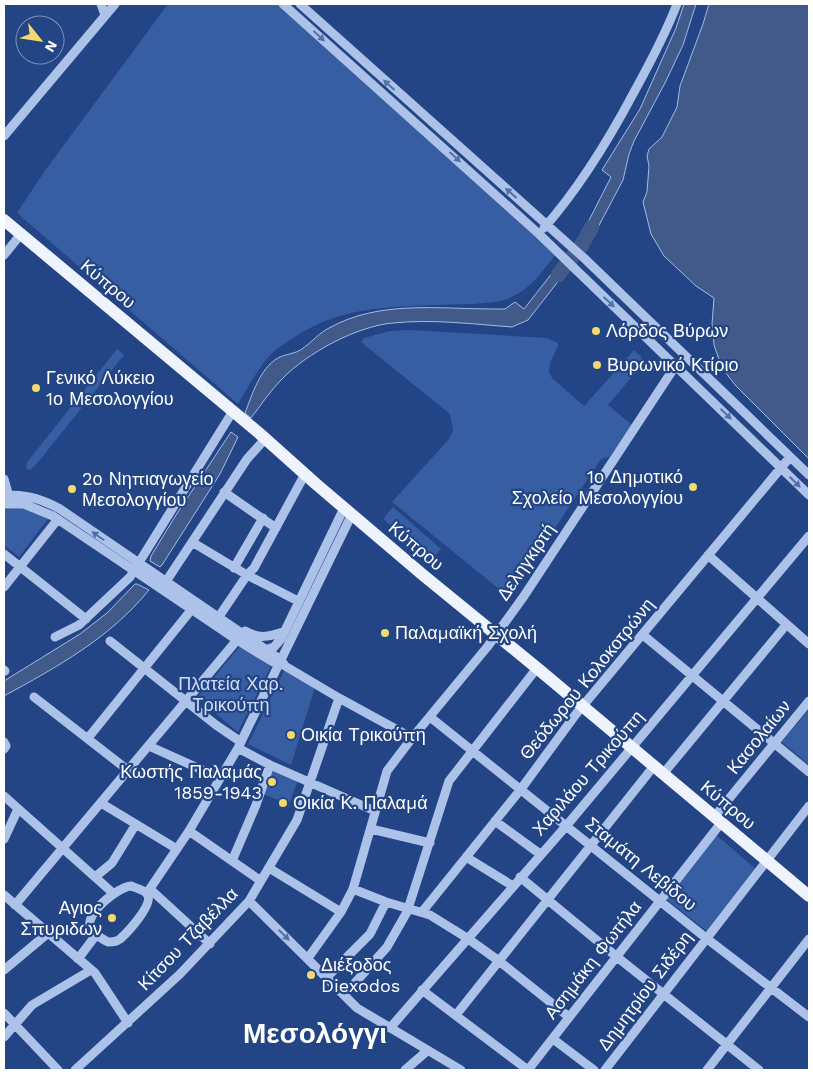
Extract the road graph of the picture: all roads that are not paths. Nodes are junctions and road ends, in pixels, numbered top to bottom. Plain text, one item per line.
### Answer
1 (101, 4) edge
2 (115, 4) edge
3 (283, 4) edge
4 (300, 4) edge
5 (677, 4) edge
6 (105, 15) junction
7 (4, 136) edge
8 (4, 220) edge
9 (547, 225) junction
10 (21, 234) junction
11 (539, 234) junction
12 (4, 255) edge
13 (676, 365) junction
14 (233, 411) junction
15 (266, 439) junction
16 (790, 457) junction
17 (781, 468) junction
18 (305, 474) junction
19 (809, 476) edge
20 (4, 479) edge
21 (224, 492) junction
22 (809, 495) edge
23 (7, 500) edge
24 (348, 511) junction
25 (263, 518) junction
26 (58, 520) junction
27 (276, 528) junction
28 (809, 536) edge
29 (192, 542) junction
30 (4, 554) edge
31 (708, 556) junction
32 (20, 567) junction
33 (136, 567) junction
34 (234, 568) junction
35 (247, 575) junction
36 (164, 585) junction
37 (4, 587) edge
38 (758, 598) junction
39 (298, 601) junction
40 (192, 609) junction
41 (220, 616) junction
42 (86, 619) junction
43 (786, 625) junction
44 (283, 632) junction
45 (495, 635) junction
46 (643, 635) junction
47 (55, 637) dead end
48 (237, 640) junction
49 (110, 641) dead end
50 (809, 643) edge
51 (265, 650) junction
52 (282, 664) junction
53 (144, 667) junction
54 (537, 668) junction
55 (692, 675) junction
56 (34, 697) dead end
57 (339, 698) junction
58 (724, 700) junction
59 (809, 701) edge
60 (186, 702) junction
61 (583, 706) junction
62 (430, 717) junction
63 (88, 738) junction
64 (412, 738) junction
65 (4, 742) edge
66 (775, 743) junction
67 (240, 745) junction
68 (149, 746) junction
69 (632, 748) junction
70 (4, 749) edge
71 (473, 751) junction
72 (270, 765) junction
73 (659, 770) junction
74 (129, 771) junction
75 (809, 772) edge
76 (220, 778) junction
77 (310, 783) junction
78 (521, 788) junction
79 (4, 796) edge
80 (101, 803) junction
81 (809, 806) edge
82 (18, 809) junction
83 (375, 811) junction
84 (717, 820) junction
85 (495, 822) junction
86 (136, 824) junction
87 (567, 825) junction
88 (371, 829) junction
89 (188, 831) junction
90 (4, 839) edge
91 (430, 843) junction
92 (592, 845) junction
93 (177, 849) junction
94 (62, 850) junction
95 (540, 854) junction
96 (466, 857) junction
97 (232, 861) junction
98 (766, 861) junction
99 (270, 868) junction
100 (520, 877) junction
101 (95, 878) junction
102 (261, 881) junction
103 (513, 886) junction
104 (353, 889) junction
105 (148, 891) junction
106 (114, 894) junction
107 (4, 895) edge
108 (809, 896) edge
109 (548, 900) junction
110 (249, 901) junction
111 (660, 901) junction
112 (386, 902) junction
113 (15, 905) junction
114 (408, 908) junction
115 (341, 912) junction
116 (422, 912) junction
117 (47, 934) junction
118 (96, 935) junction
119 (467, 938) junction
120 (706, 938) junction
121 (809, 939) edge
122 (210, 944) junction
123 (617, 956) junction
124 (308, 958) junction
125 (78, 959) junction
126 (500, 961) junction
127 (4, 970) edge
128 (91, 970) junction
129 (327, 977) junction
130 (771, 988) junction
131 (422, 990) junction
132 (664, 994) junction
133 (344, 995) junction
134 (4, 1012) edge
135 (456, 1016) junction
136 (570, 1017) junction
137 (809, 1017) edge
138 (128, 1023) junction
139 (16, 1026) junction
140 (390, 1028) junction
141 (4, 1037) edge
142 (553, 1039) junction
143 (727, 1045) junction
144 (427, 1051) junction
145 (58, 1070) edge
146 (75, 1070) edge
147 (405, 1070) edge
148 (461, 1070) edge
149 (528, 1070) edge
150 (594, 1070) edge
151 (605, 1070) edge
152 (707, 1070) edge
153 (759, 1070) edge

1 - 6 street
2 - 6 street
3 -> 11 street
9 -> 4 street
5 - 9 street
6 - 7 street
8 - 10 main road, Κύπρου
9 - 11 street
9 - 16 street
10 - 12 street
10 - 14 main road, Κύπρου
11 -> 13 street
13 -> 17 street
13 - 45 street, Δεληγκιρτή
14 - 15 main road, Κύπρου
14 - 33 street
15 - 18 main road, Κύπρου
15 - 21 street
16 - 17 street, Θεόδωρου Κολοκοτρώνη
16 - 19 street
17 -> 22 street
17 - 31 street, Θεόδωρου Κολοκοτρώνη
18 - 24 main road, Κύπρου
18 - 27 street
20 - 23 street
21 - 25 street
21 - 29 street
23 - 26 street
33 -> 23 street
24 - 39 street
24 - 45 main road, Κύπρου
24 - 52 street
25 - 27 street
25 - 34 street
26 - 32 street
26 - 33 street
27 - 35 street
28 - 38 street, Χαριλάου Τρικούπη
29 - 34 street
29 - 36 street
30 - 32 street
31 - 38 street
31 - 46 street, Θεόδωρου Κολοκοτρώνη
32 - 37 street
32 - 42 street
33 - 36 street
33 - 42 street
34 - 35 street
35 - 39 street
35 - 41 street
36 - 40 street
36 - 41 street
38 - 43 street
38 - 55 street, Χαριλάου Τρικούπη
39 - 44 street
40 - 48 street
40 - 53 street
41 - 44 street
41 - 51 street
42 - 47 street
43 - 50 street
43 - 58 street
44 - 51 street
45 - 54 main road, Κύπρου
45 - 62 street, Δεληγκιρτή
46 - 55 street
46 - 61 street, Θεόδωρου Κολοκοτρώνη
48 - 52 street
48 - 60 street
49 - 53 street
51 - 52 street
52 - 57 street
52 - 67 street
53 - 60 street
53 - 63 street
54 - 61 main road, Κύπρου
54 - 71 street
55 - 58 street
55 - 69 street, Χαριλάου Τρικούπη
56 - 63 street
57 - 64 street
57 - 77 street, Κίτσου Τζαβέλλα
58 - 66 street
58 - 73 street
59 - 66 street, Κασολαίων
60 - 67 street
60 - 68 street
61 - 69 main road, Κύπρου
61 - 78 street, Θεόδωρου Κολοκοτρώνη
62 - 64 street, Δεληγκιρτή
62 - 71 street, Σταμάτη Λεβίδου
63 - 74 street
64 - 83 street, Δεληγκιρτή
65 - 70 street
66 - 75 street
66 - 84 street, Κασολαίων
67 - 72 street
67 - 76 street
68 - 74 street
68 - 76 street
69 - 73 main road, Κύπρου
69 - 87 street, Χαριλάου Τρικούπη
71 - 78 street, Σταμάτη Λεβίδου
71 - 91 street
72 - 77 street
72 - 97 street
73 - 84 main road, Κύπρου
73 - 92 street
74 - 80 street
76 - 89 street
77 - 83 street
77 - 99 street, Κίτσου Τζαβέλλα
78 - 85 street, Θεόδωρου Κολοκοτρώνη
78 - 87 street, Σταμάτη Λεβίδου
79 - 82 street
80 - 86 street
80 - 94 street
81 - 98 street, Δημητρίου Σιδέρη
82 - 90 street
82 - 94 street
83 - 88 street, Δεληγκιρτή
84 - 98 main road, Κύπρου
84 - 111 street, Ασημάκη Φωτήλα
85 - 95 street
85 - 96 street, Θεόδωρου Κολοκοτρώνη
86 - 93 street
86 - 101 street
87 - 92 street, Σταμάτη Λεβίδου
87 - 95 street, Χαριλάου Τρικούπη
88 - 91 street
88 - 104 street, Δεληγκιρτή
89 - 93 street
89 - 97 street
91 - 114 street
92 - 109 street
92 - 111 street, Σταμάτη Λεβίδου
93 - 105 street
94 - 101 street
94 - 113 street
95 - 100 street, Χαριλάου Τρικούπη
96 - 103 street
96 - 116 street, Θεόδωρου Κολοκοτρώνη
97 - 102 street
98 - 108 main road, Κύπρου
98 - 120 street, Δημητρίου Σιδέρη
99 - 102 street, Κίτσου Τζαβέλλα
99 - 115 street
100 - 103 street, Χαριλάου Τρικούπη
100 - 109 street
101 - 106 street
102 - 110 street, Κίτσου Τζαβέλλα
103 - 119 street, Χαριλάου Τρικούπη
104 - 112 street
104 - 115 street, Δεληγκιρτή
105 - 106 street
105 - 118 street
105 - 122 street
106 - 118 street
107 - 113 street
109 - 123 street
109 - 126 street
110 - 122 street, Κίτσου Τζαβέλλα
110 -> 124 street
111 - 120 street, Σταμάτη Λεβίδου
111 - 123 street, Ασημάκη Φωτήλα
112 - 114 street
112 - 129 street
113 - 117 street
114 - 116 street
114 - 133 street
115 - 124 street, Δεληγκιρτή
116 - 119 street
117 - 125 street
117 - 127 street
118 - 125 street
119 - 126 street
119 - 131 street, Χαριλάου Τρικούπη
120 - 130 street, Σταμάτη Λεβίδου
120 - 132 street, Δημητρίου Σιδέρη
121 - 130 street
122 - 138 street, Κίτσου Τζαβέλλα
123 - 132 street
123 - 136 street, Ασημάκη Φωτήλα
124 - 129 street
125 - 128 street
126 - 135 street
126 - 136 street
128 - 138 street
128 - 139 street
129 - 133 street
130 - 137 street, Σταμάτη Λεβίδου
130 - 143 street
131 - 135 street
131 - 140 street, Χαριλάου Τρικούπη
132 - 143 street
132 - 151 street, Δημητρίου Σιδέρη
133 - 140 street
134 - 139 street
135 - 149 street
136 - 142 street, Ασημάκη Φωτήλα
138 - 146 street, Κίτσου Τζαβέλλα
139 - 141 street
139 - 145 street
140 - 144 street
142 - 149 street, Ασημάκη Φωτήλα
142 - 150 street
143 - 152 street
143 - 153 street
144 - 147 street
144 - 148 street

